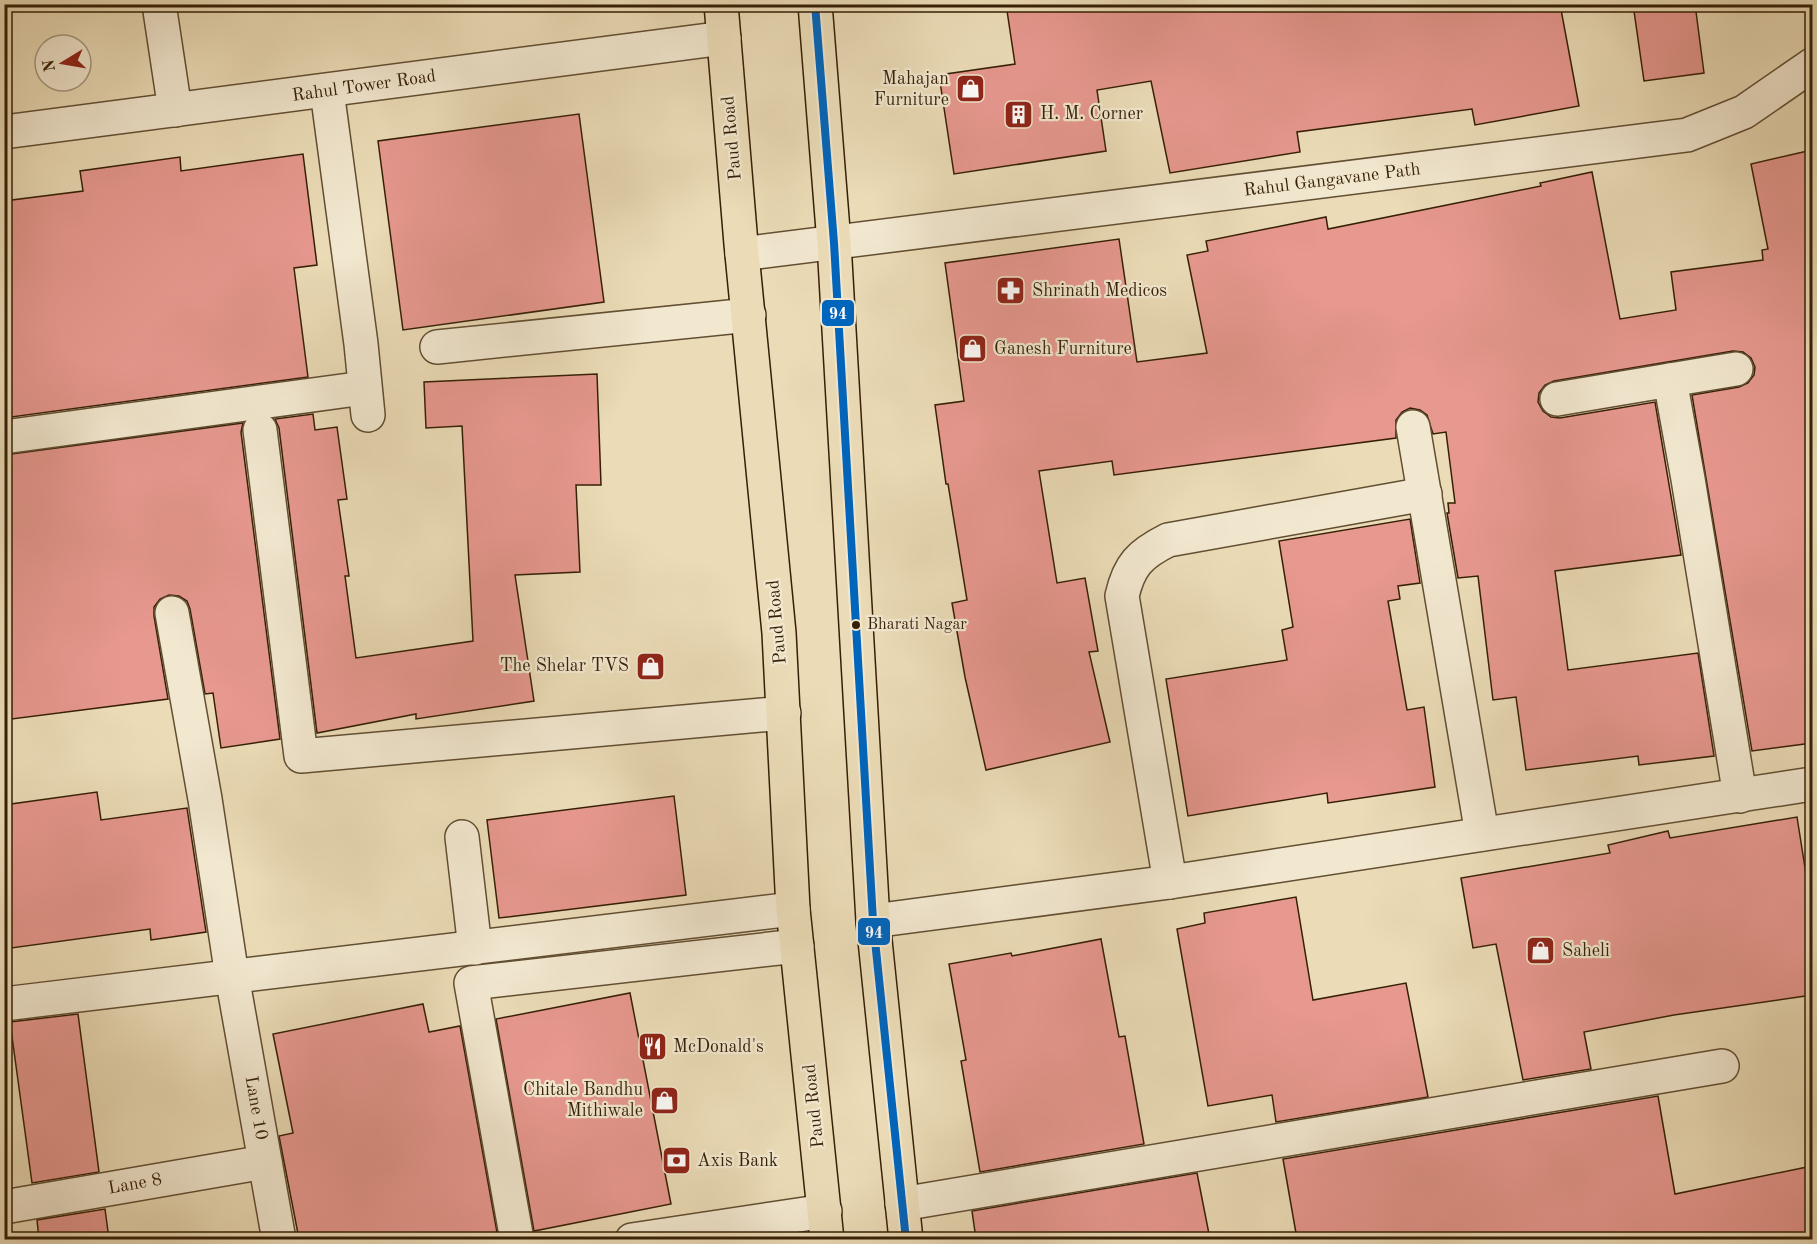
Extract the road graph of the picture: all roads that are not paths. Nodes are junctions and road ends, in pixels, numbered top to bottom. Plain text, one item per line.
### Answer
1 (159, 4) edge
2 (721, 4) edge
3 (815, 4) edge
4 (724, 38) junction
5 (1812, 65) edge
6 (327, 91) junction
7 (175, 110) junction
8 (4, 132) edge
9 (834, 243) junction
10 (742, 254) junction
11 (749, 315) junction
12 (437, 347) dead end
13 (1736, 369) dead end
14 (1670, 380) junction
15 (1557, 399) dead end
16 (1413, 427) dead end
17 (260, 430) dead end
18 (4, 437) edge
19 (1425, 494) junction
20 (172, 613) dead end
21 (784, 713) junction
22 (1812, 784) edge
23 (1740, 796) junction
24 (1482, 834) junction
25 (462, 837) dead end
26 (1170, 882) junction
27 (793, 909) junction
28 (873, 921) junction
29 (797, 946) junction
30 (475, 948) junction
31 (232, 976) junction
32 (4, 1004) edge
33 (1722, 1066) dead end
34 (265, 1162) junction
35 (902, 1204) junction
36 (4, 1207) edge
37 (826, 1225) edge
38 (279, 1239) edge
39 (517, 1239) edge
40 (632, 1239) edge
41 (906, 1239) edge

1 - 7 street
2 - 4 main road, Paud Road
3 - 9 main road
4 - 6 street, Rahul Tower Road
4 - 10 main road, Paud Road
5 - 9 street, Rahul Gangavane Path
6 - 7 street, Rahul Tower Road
6 - 18 street
7 - 8 street, Rahul Tower Road
9 - 10 street, Rahul Gangavane Path
9 - 28 main road
10 - 11 main road, Paud Road
11 - 12 street
11 - 21 main road, Paud Road
13 - 14 street
14 - 15 street
14 - 23 street
16 - 19 street
17 - 21 street
19 - 24 street
19 - 26 street
20 - 31 street, Lane 10
21 - 27 main road, Paud Road
22 - 23 street
23 - 24 street
24 - 26 street
25 - 30 street
26 - 28 street
27 - 29 main road, Paud Road
27 - 30 street
28 - 35 main road
29 - 37 main road, Paud Road
29 - 39 street
30 - 31 street
31 - 32 street
31 - 34 street, Lane 10
33 - 35 street
34 - 36 street, Lane 8
34 - 38 street, Lane 10
35 - 41 main road
37 - 40 street

